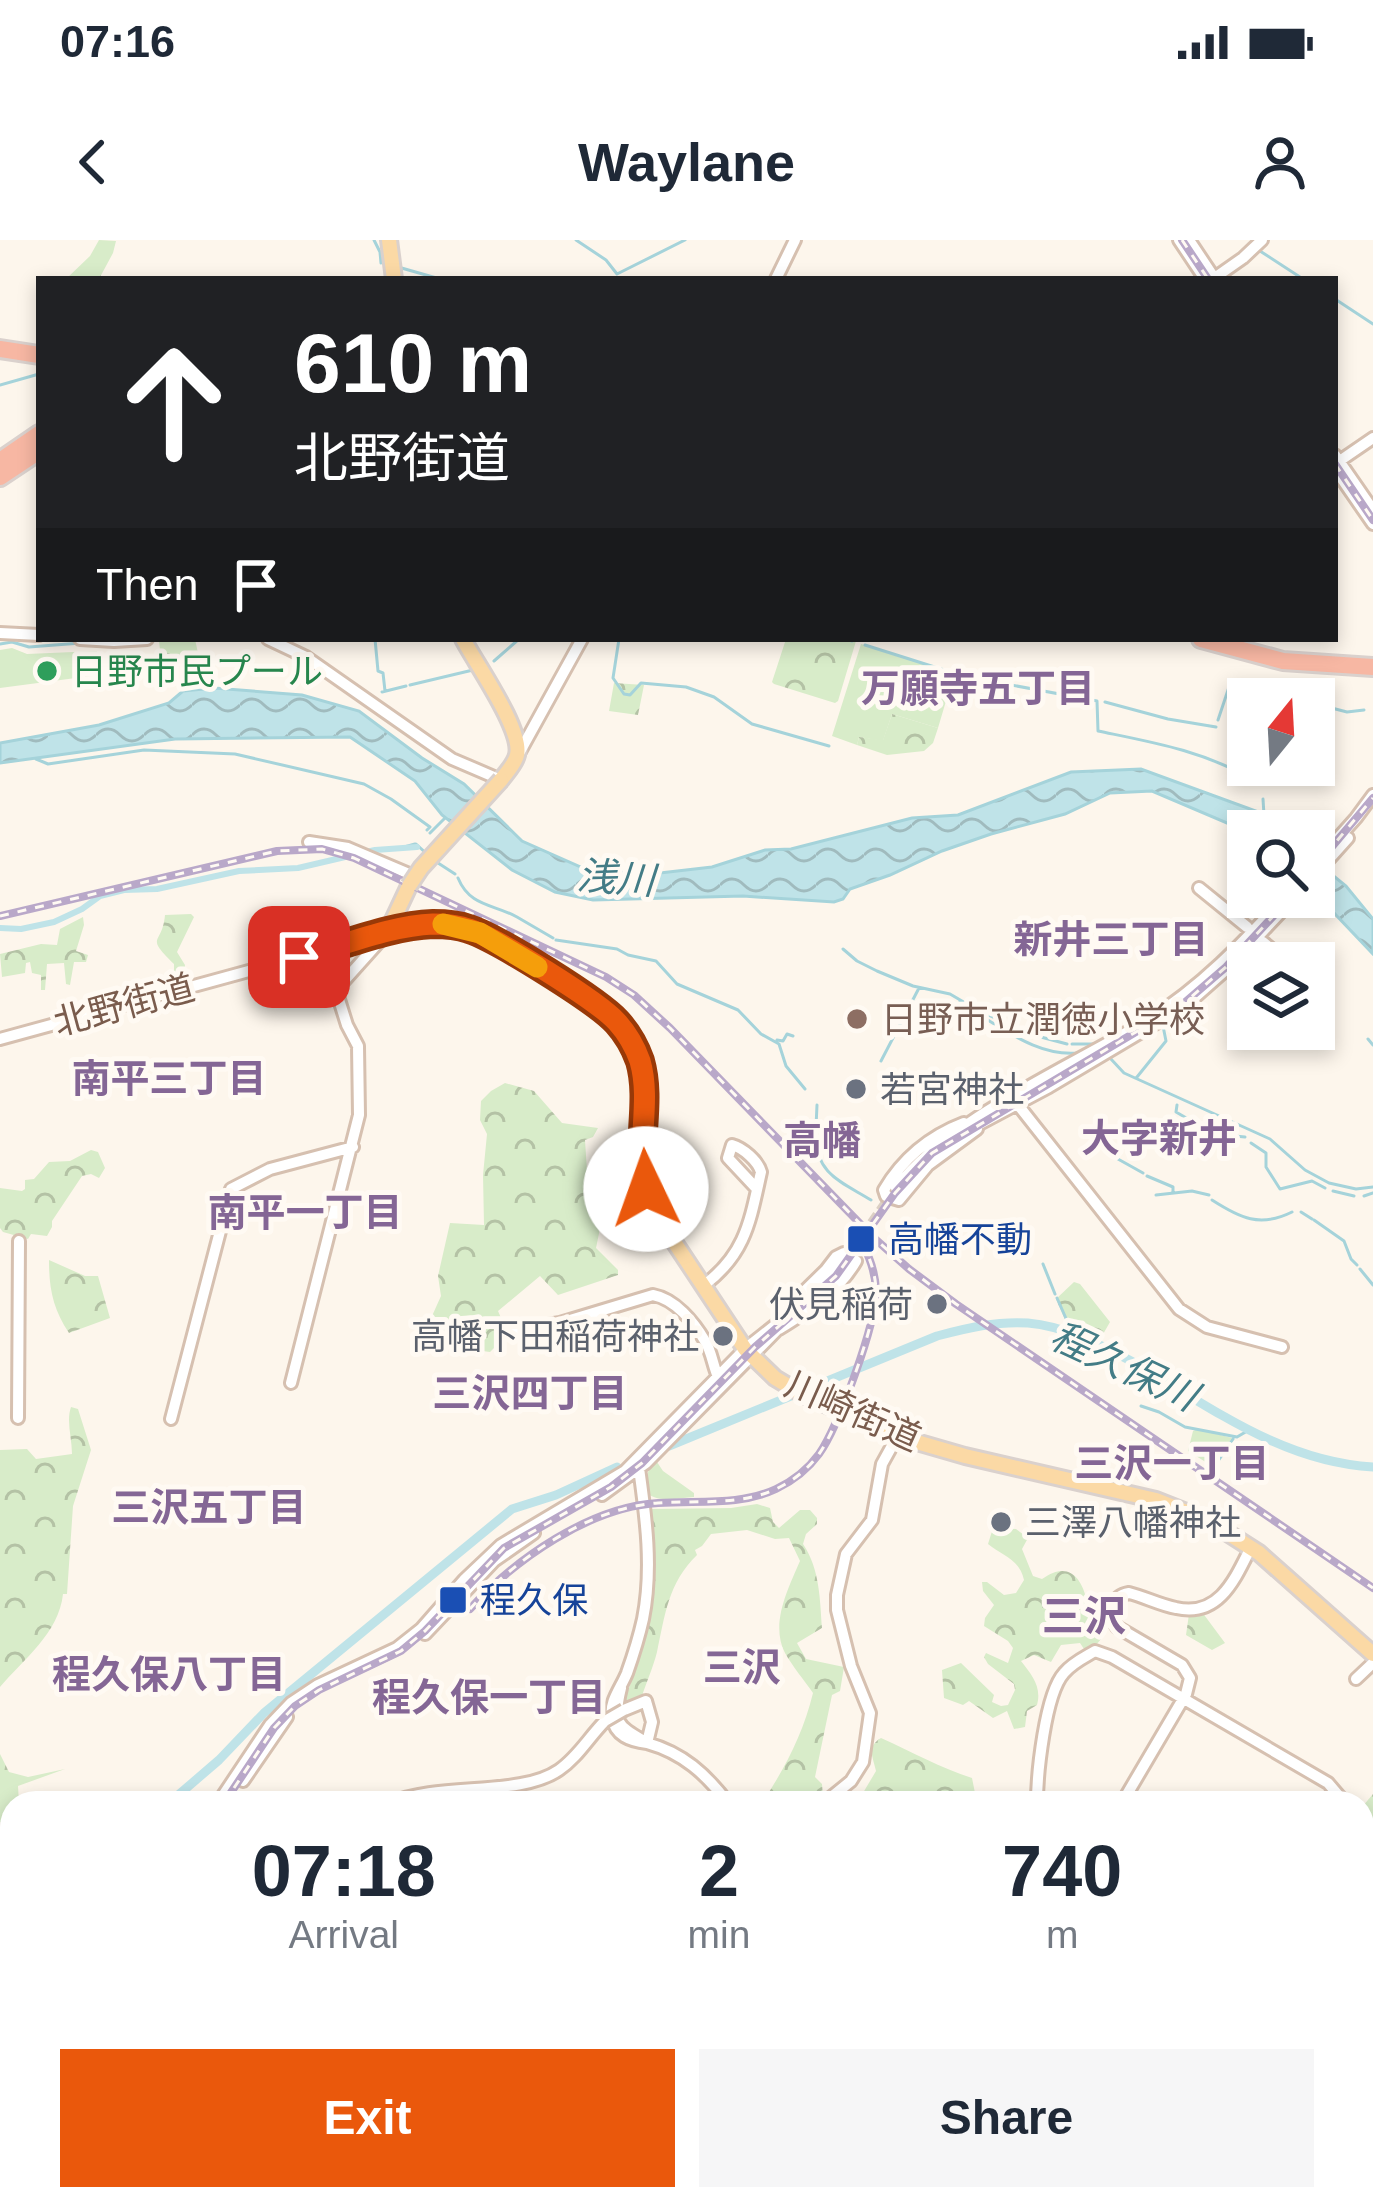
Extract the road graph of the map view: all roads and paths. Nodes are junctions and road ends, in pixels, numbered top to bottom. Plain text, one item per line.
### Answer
1 (389, 240) edge
2 (795, 240) edge
3 (1179, 240) edge
4 (1189, 240) edge
5 (1258, 244) edge
6 (394, 276) edge
7 (777, 276) edge
8 (1209, 276) edge
9 (1210, 276) edge
10 (1216, 276) edge
11 (0, 346) edge
12 (36, 352) edge
13 (36, 436) edge
14 (1373, 438) edge
15 (36, 453) edge
16 (0, 461) edge
17 (1338, 461) edge
18 (1338, 465) edge
19 (1338, 465) edge
20 (0, 477) edge
21 (1373, 510) edge
22 (1373, 524) edge
23 (0, 633) edge
24 (36, 635) edge
25 (274, 642) edge
26 (465, 642) edge
27 (579, 642) edge
28 (1212, 642) edge
29 (1245, 642) edge
30 (1373, 662) edge
31 (516, 759) junction
32 (501, 780) junction
33 (1373, 795) edge
34 (1373, 808) edge
35 (309, 842) dead end
36 (1335, 846) edge
37 (1335, 847) edge
38 (411, 881) junction
39 (1199, 888) dead end
40 (398, 912) junction
41 (1269, 918) edge
42 (1273, 918) edge
43 (411, 927) junction
44 (387, 933) junction
45 (1256, 934) junction
46 (356, 941) junction
47 (1260, 942) edge
48 (1263, 942) edge
49 (365, 956) junction
50 (0, 1039) edge
51 (1016, 1101) junction
52 (983, 1120) junction
53 (353, 1147) junction
54 (896, 1188) tunnel mouth
55 (757, 1189) dead end
56 (19, 1240) dead end
57 (846, 1259) junction
58 (0, 1267) edge
59 (19, 1267) junction
60 (703, 1286) junction
61 (516, 1330) dead end
62 (772, 1330) junction
63 (1282, 1347) dead end
64 (748, 1352) junction
65 (0, 1367) edge
66 (19, 1367) junction
67 (720, 1381) junction
68 (291, 1383) dead end
69 (19, 1418) dead end
70 (171, 1419) dead end
71 (898, 1435) junction
72 (639, 1465) junction
73 (1251, 1547) junction
74 (1373, 1654) edge
75 (1373, 1664) edge
76 (1356, 1679) dead end
77 (1183, 1699) junction
78 (646, 1743) junction
79 (226, 1791) edge
80 (236, 1791) edge
81 (444, 1791) edge
82 (716, 1791) edge
83 (839, 1791) edge
84 (1037, 1791) edge
85 (1129, 1791) edge
86 (1335, 1791) edge

1 - 6 main road
2 - 7 street
3 - 8 street
4 - 9 street
5 - 10 street
11 - 12 highway
13 - 16 highway
14 - 17 street
15 - 20 highway
18 - 21 street
19 - 22 street
23 - 24 street
25 - 32 street
26 - 31 main road
27 - 31 street
28 - 30 highway
29 - 30 highway
31 - 32 main road
32 - 38 main road, bridge
33 - 36 street
34 - 37 street
35 - 38 street
38 - 40 main road
39 - 45 street
40 - 43 main road
40 - 44 main road
41 - 45 street
42 - 45 street
43 - 44 main road, 川崎街道
43 - 60 main road, 川崎街道
44 - 46 street, 北野街道
44 - 49 street
45 - 47 street
45 - 48 street
45 - 51 street
46 - 49 street
46 - 50 street, 北野街道
49 - 53 street
51 - 52 street
51 - 63 street
52 - 52 street
52 - 54 street
53 - 68 street
53 - 70 street
55 - 60 street
56 - 59 street
57 - 62 street
57 - 62 street
57 - 62 street
58 - 59 street
59 - 66 street
60 - 64 main road, 川崎街道
61 - 67 street
62 - 64 street
64 - 67 street
64 - 71 main road, 川崎街道
65 - 66 street
66 - 69 street
67 - 72 street
71 - 73 main road, 川崎街道
71 - 83 street
72 - 78 street
72 - 79 street
72 - 80 street
73 - 74 main road, 川崎街道
73 - 77 street
75 - 76 street
77 - 84 street
77 - 85 street
77 - 86 street
78 - 81 street, bridge
78 - 82 street

